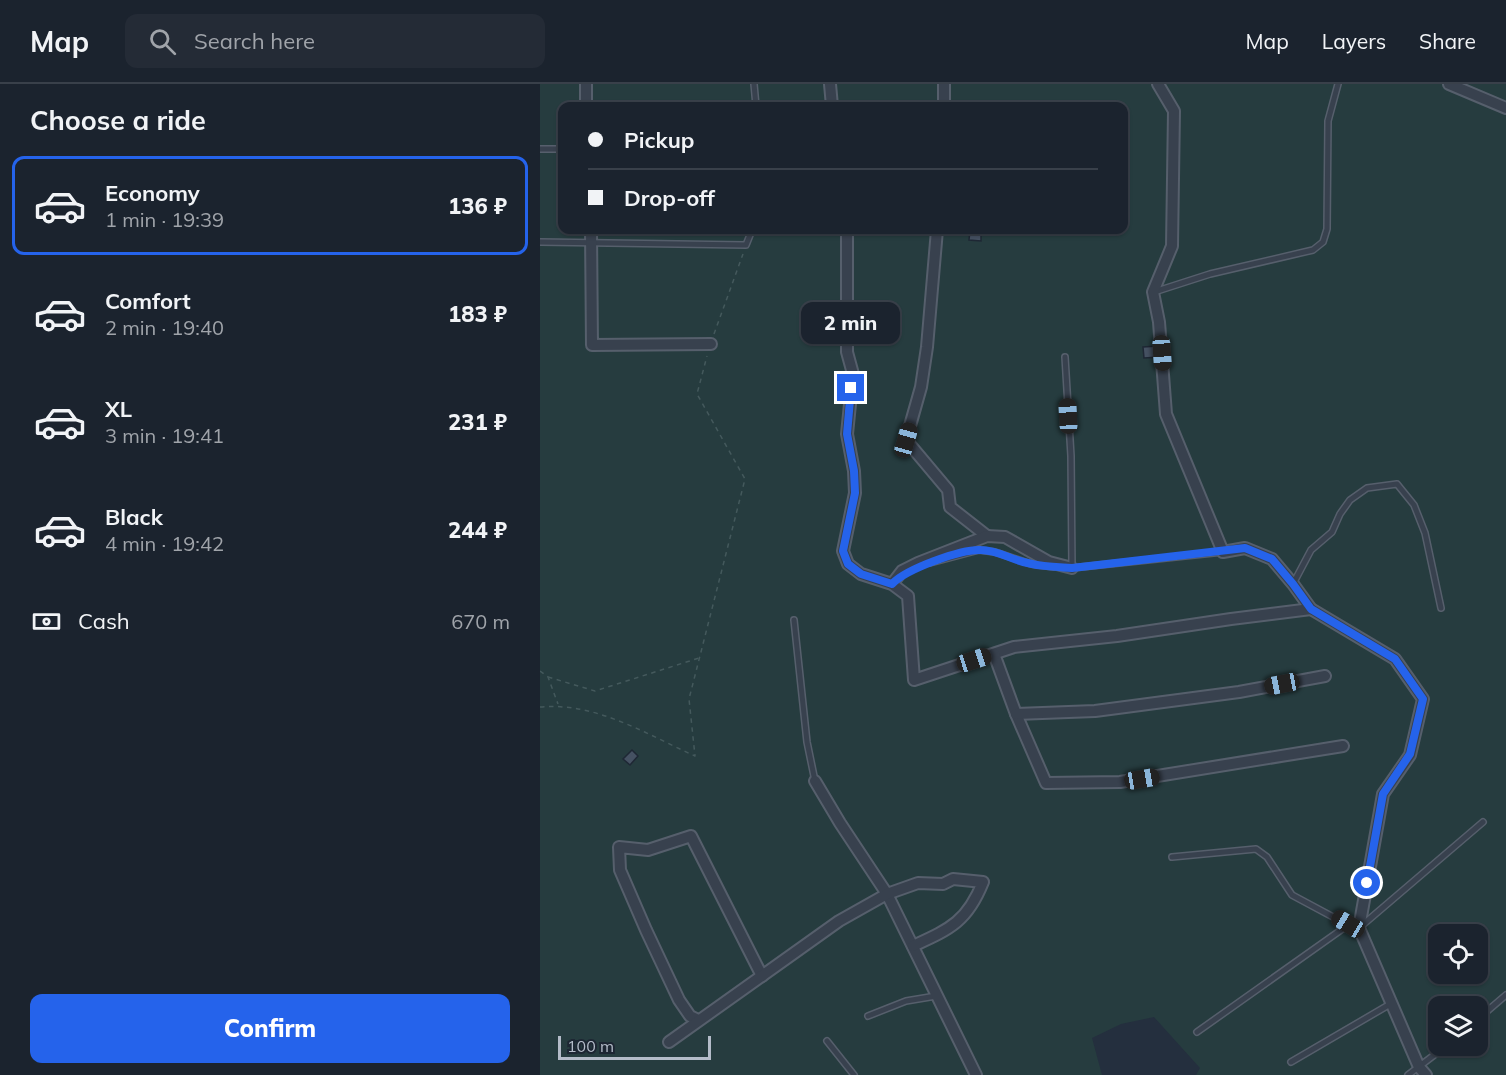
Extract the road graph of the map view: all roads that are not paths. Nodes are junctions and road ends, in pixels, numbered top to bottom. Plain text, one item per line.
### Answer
1 (586, 84) edge
2 (754, 84) edge
3 (830, 84) edge
4 (944, 84) edge
5 (1158, 84) edge
6 (1338, 84) edge
7 (1449, 84) edge
8 (586, 102) edge
9 (756, 102) edge
10 (832, 102) edge
11 (944, 102) edge
12 (1506, 108) edge
13 (540, 149) edge
14 (558, 149) edge
15 (591, 234) edge
16 (751, 234) edge
17 (847, 234) edge
18 (937, 234) edge
19 (540, 242) edge
20 (592, 243) junction
21 (1153, 292) junction
22 (711, 344) road end
23 (1065, 357) dead end
24 (987, 536) junction
25 (1223, 552) junction
26 (1072, 568) junction
27 (892, 584) junction
28 (1293, 584) junction
29 (1441, 608) dead end
30 (1311, 609) junction
31 (794, 620) dead end
32 (994, 654) junction
33 (1325, 676) dead end
34 (1016, 714) junction
35 (1343, 746) dead end
36 (815, 781) joint
37 (1483, 822) dead end
38 (1172, 857) dead end
39 (887, 894) junction
40 (1353, 926) junction
41 (913, 946) junction
42 (762, 976) junction
43 (1506, 995) edge
44 (936, 996) junction
45 (1392, 1003) junction
46 (1488, 1010) edge
47 (868, 1016) dead end
48 (698, 1020) junction
49 (1197, 1032) dead end
50 (827, 1041) dead end
51 (669, 1042) dead end
52 (1437, 1056) edge
53 (1291, 1062) dead end
54 (1423, 1071) edge
55 (854, 1075) edge
56 (976, 1075) edge
57 (1408, 1075) edge

1 - 8 street
2 - 9 lane
3 - 10 street
4 - 11 street
5 - 21 street
6 - 21 lane
7 - 12 street
13 - 14 lane
15 - 20 street
16 - 20 lane
17 - 27 street
18 - 24 street
19 - 20 lane
20 - 22 street
21 - 25 street
23 - 26 lane
24 - 26 street
24 - 27 street
25 - 26 lane
25 - 28 street
26 - 27 lane
27 - 32 street
28 - 29 lane
28 - 30 street
30 - 32 street
30 - 40 street
31 - 36 lane
32 - 34 street
33 - 34 street
34 - 35 street
36 - 39 street
37 - 40 lane
38 - 40 lane
39 - 41 street
39 - 41 street
39 - 42 street
40 - 45 street
40 - 49 lane
41 - 44 street
42 - 48 street
42 - 48 street
43 - 46 lane
44 - 47 lane
44 - 56 street
45 - 53 lane
45 - 54 street
48 - 51 street
50 - 55 lane
52 - 54 lane
54 - 57 lane

